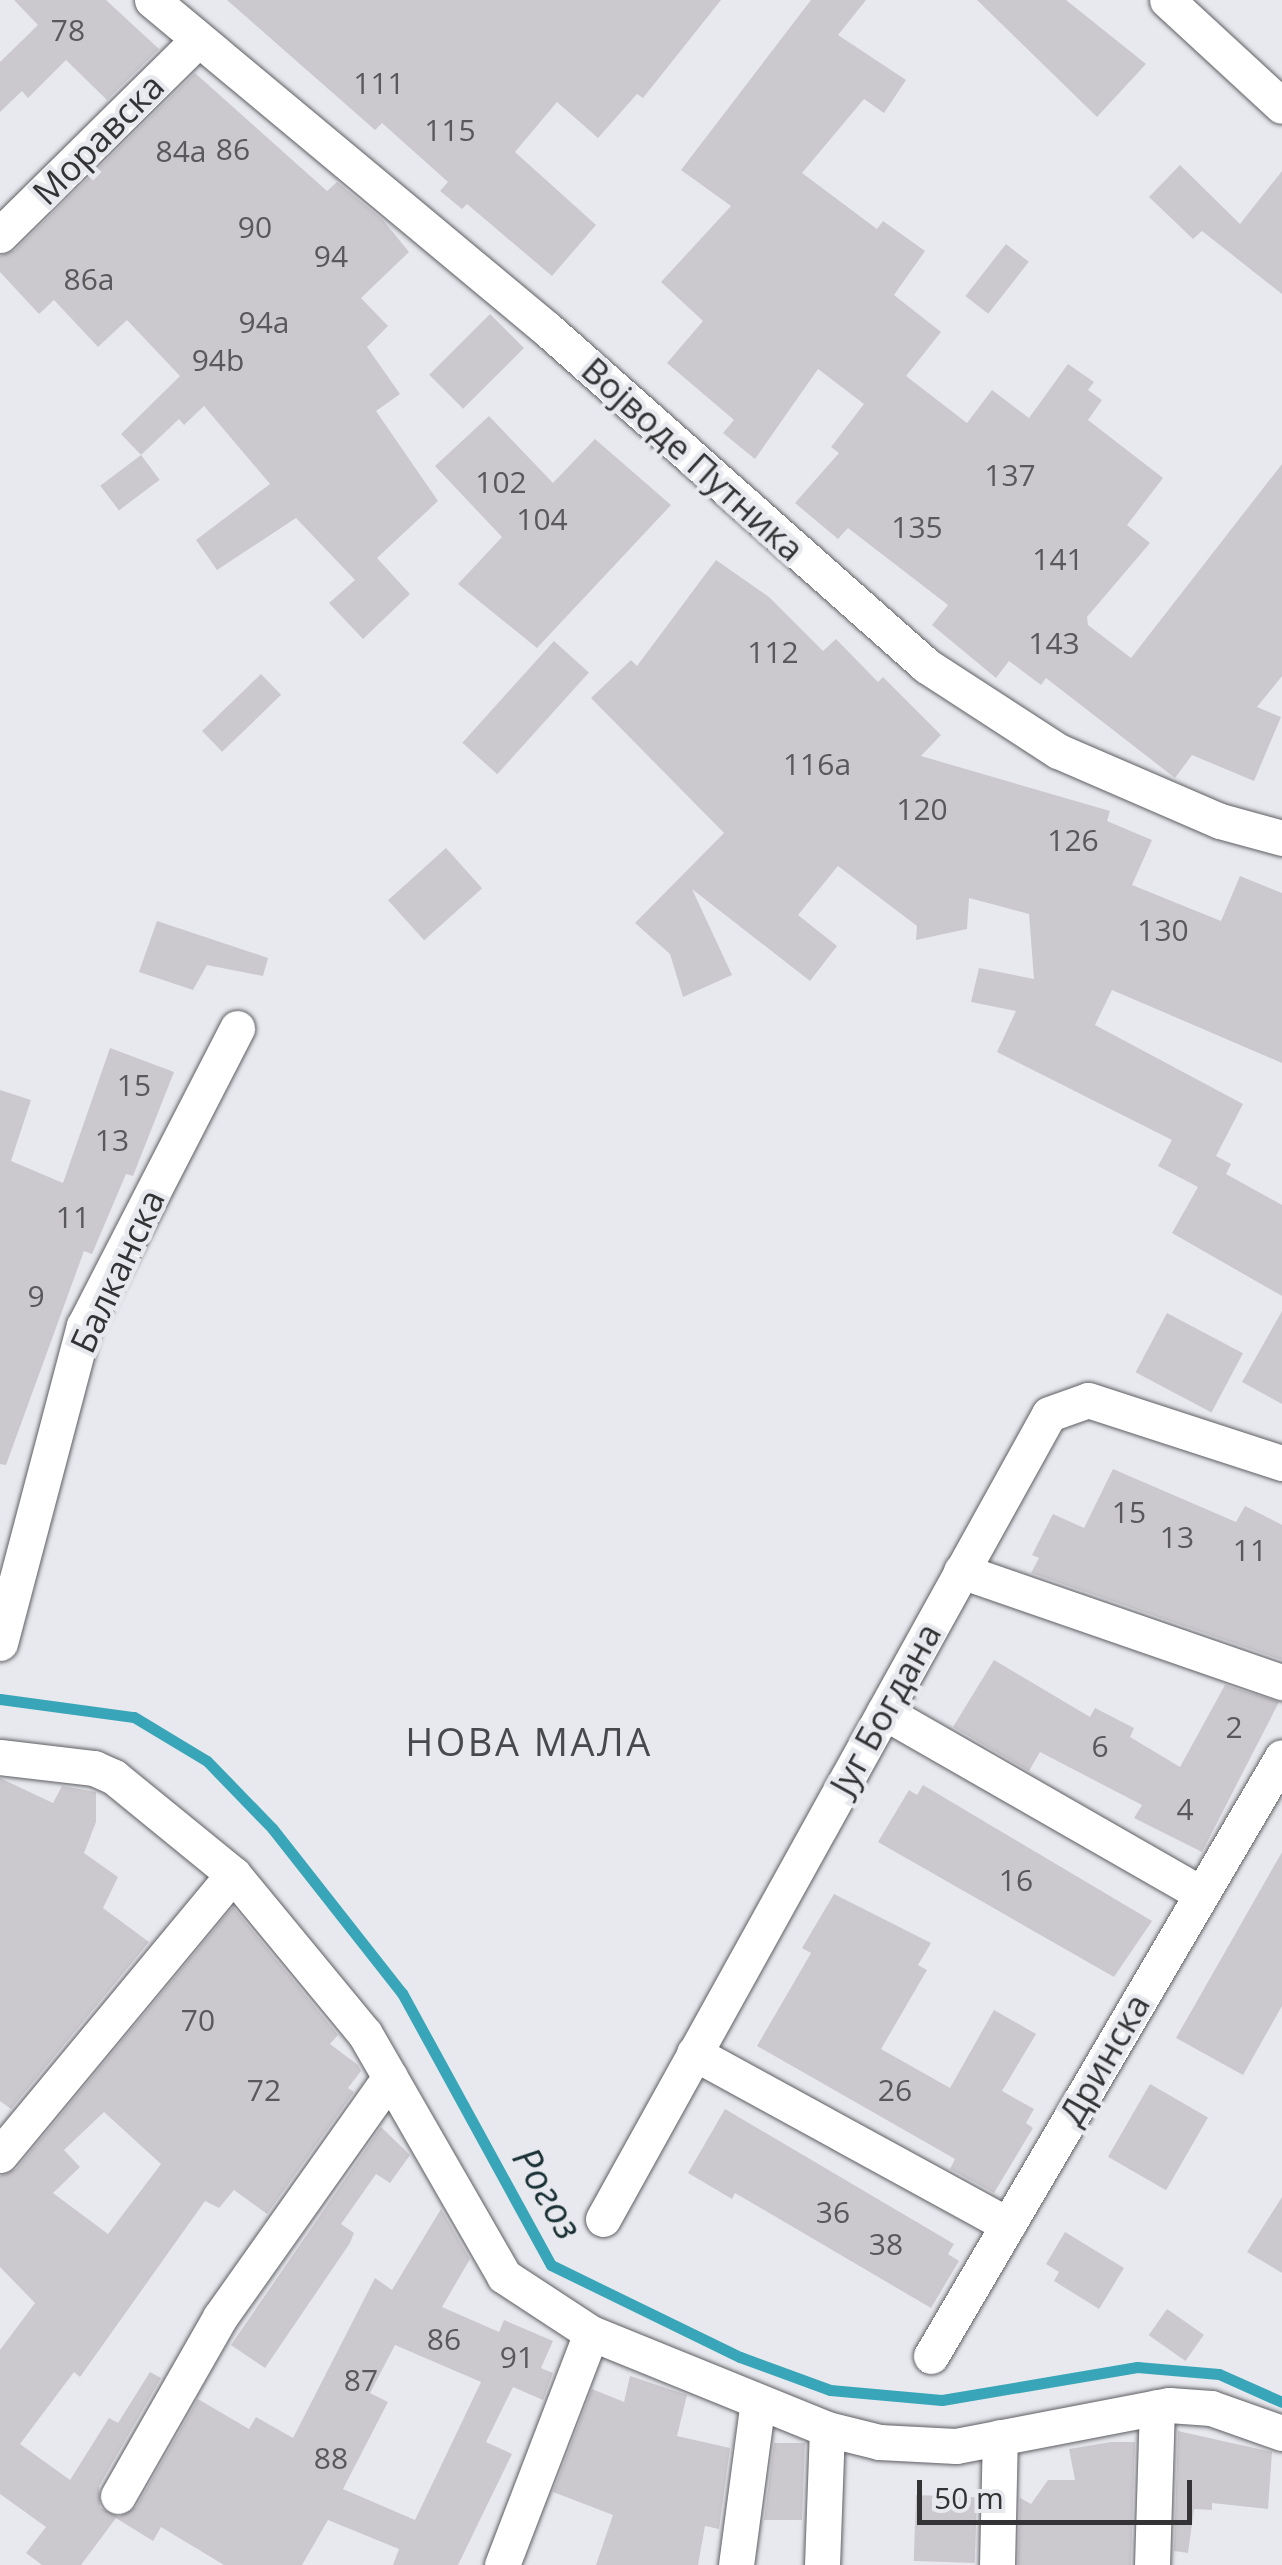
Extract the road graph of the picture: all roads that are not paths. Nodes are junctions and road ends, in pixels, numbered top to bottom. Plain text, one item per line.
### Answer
1 (152, 0) edge
2 (1168, 0) edge
3 (196, 42) junction
4 (1282, 106) edge
5 (0, 236) edge
6 (1282, 838) edge
7 (237, 1028) dead end
8 (1282, 1463) edge
9 (961, 1571) junction
10 (0, 1643) edge
11 (1282, 1682) edge
12 (884, 1712) junction
13 (0, 1756) edge
14 (1282, 1757) edge
15 (233, 1874) junction
16 (1200, 1893) junction
17 (694, 2054) junction
18 (390, 2077) junction
19 (0, 2155) edge
20 (602, 2219) dead end
21 (1008, 2225) junction
22 (591, 2333) junction
23 (932, 2356) dead end
24 (758, 2402) junction
25 (1157, 2407) junction
26 (828, 2429) junction
27 (1282, 2433) edge
28 (1000, 2437) junction
29 (118, 2496) dead end
30 (502, 2565) edge
31 (736, 2565) edge
32 (822, 2565) edge
33 (996, 2565) edge
34 (1152, 2565) edge

1 - 3 street, Војводе Путника
2 - 4 street
3 - 5 street, Моравска
3 - 6 street, Војводе Путника
7 - 10 street, Балканска
8 - 9 street, Југ Богдана
9 - 11 street
9 - 12 street, Југ Богдана
12 - 16 street
12 - 17 street, Југ Богдана
13 - 15 street
14 - 16 street, Дринска
15 - 18 street
15 - 19 street
16 - 21 street, Дринска
17 - 20 street, Југ Богдана
17 - 21 street
18 - 22 street
18 - 29 street
21 - 23 street, Дринска
22 - 24 street
22 - 30 street
24 - 26 street
24 - 31 street
25 - 27 street
25 - 28 street
25 - 34 street
26 - 28 street
26 - 32 street
28 - 33 street

